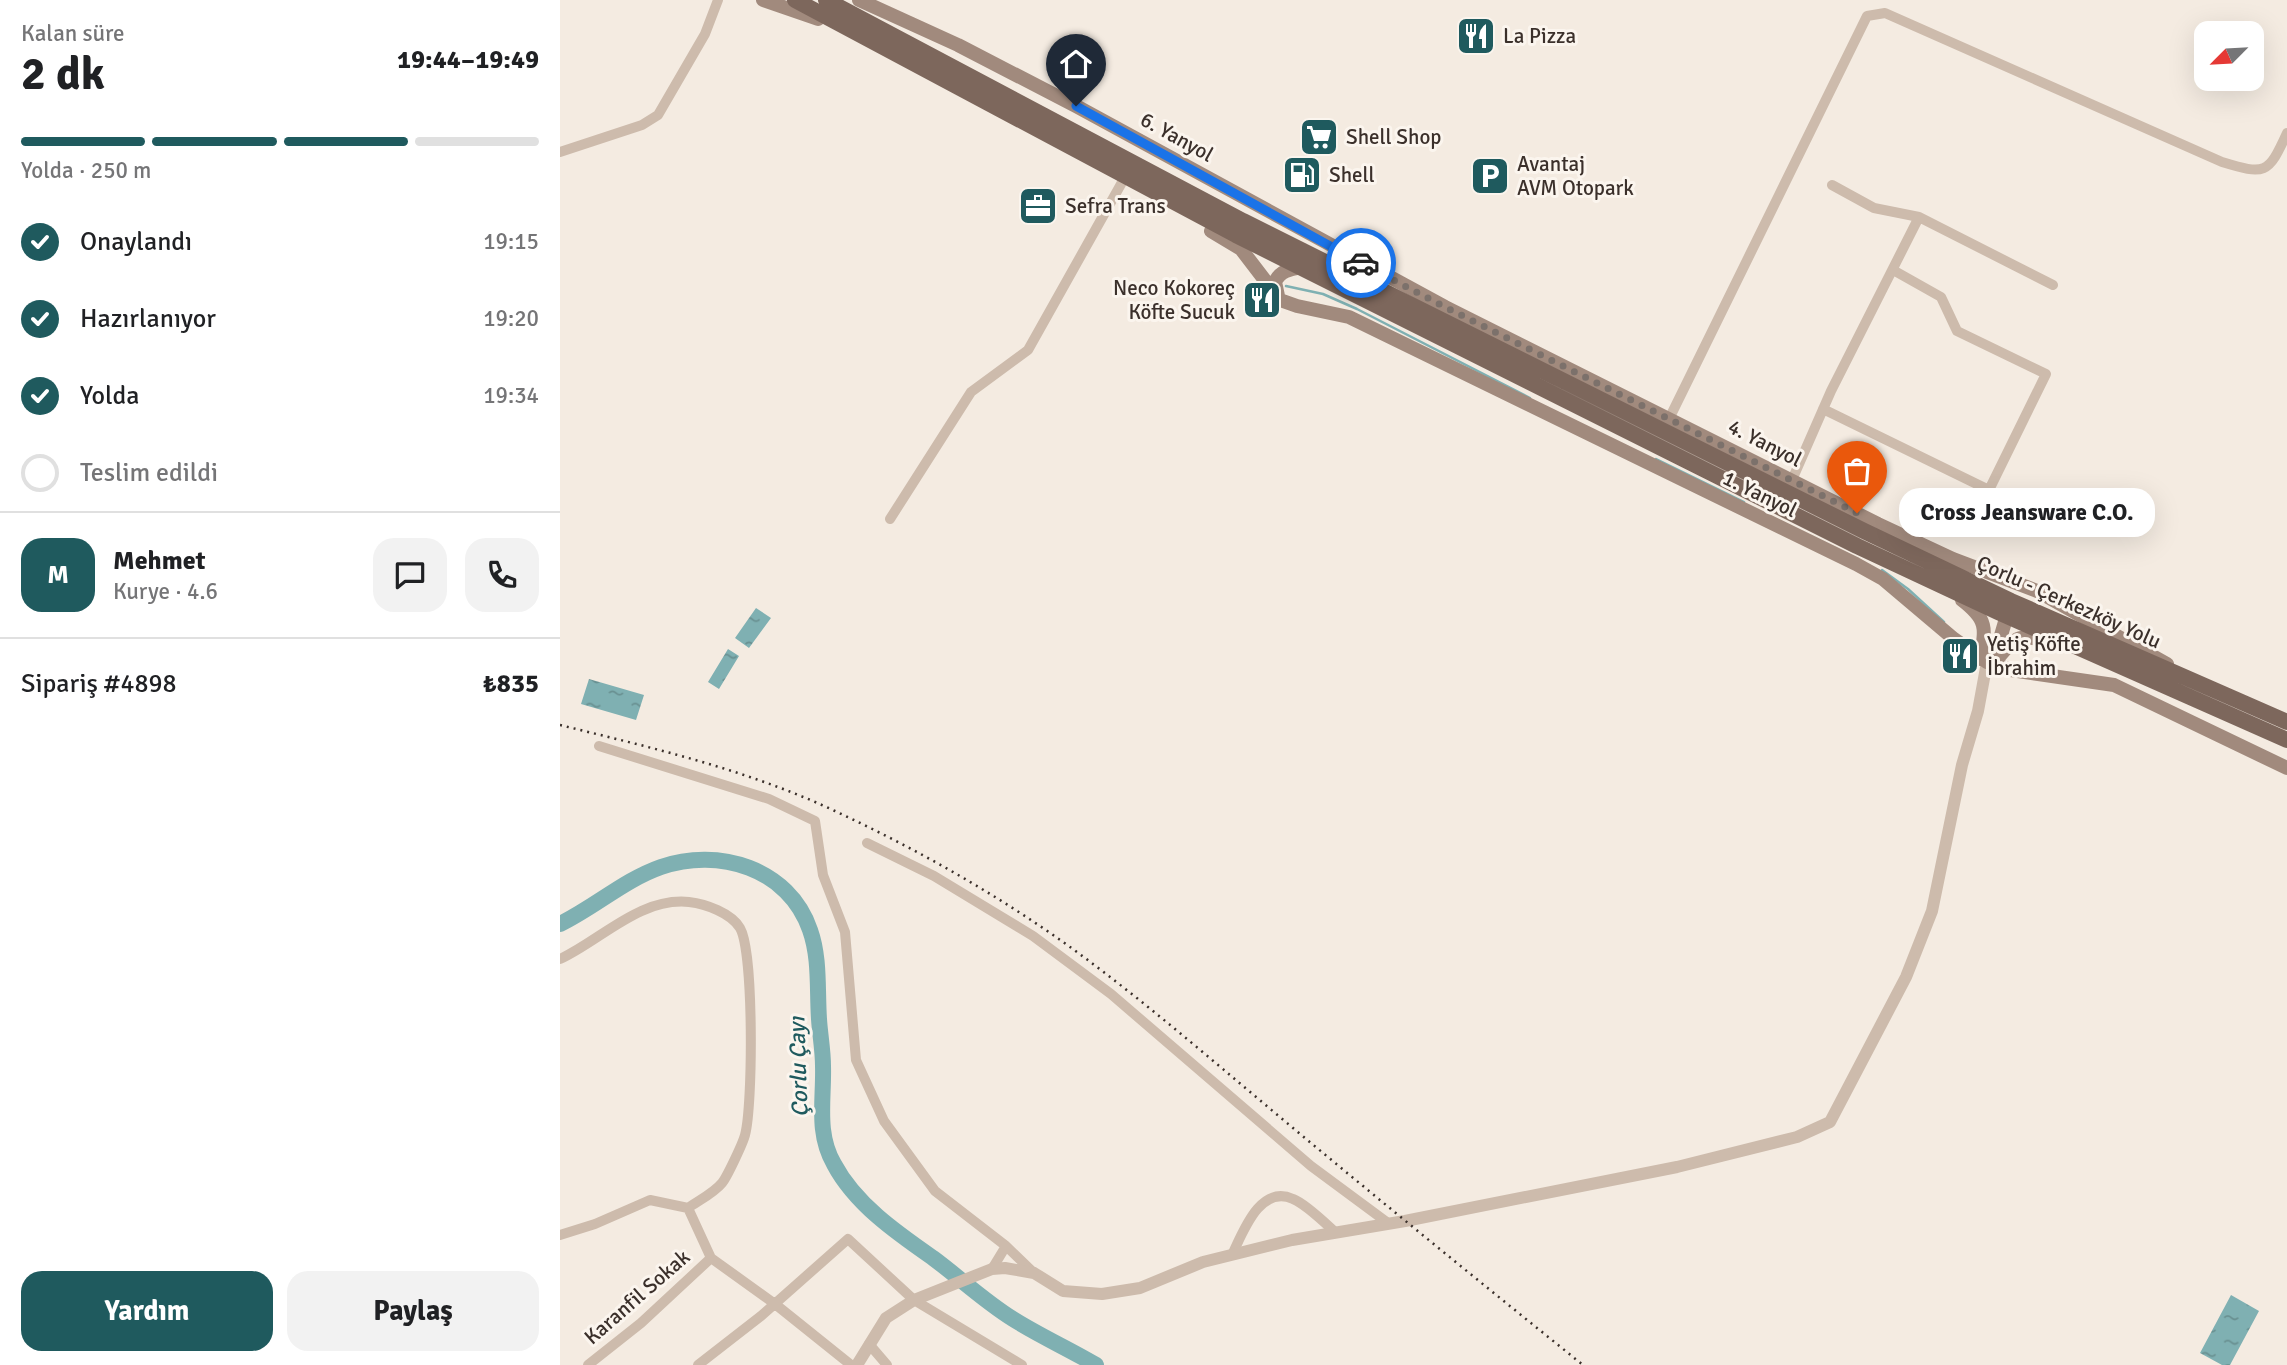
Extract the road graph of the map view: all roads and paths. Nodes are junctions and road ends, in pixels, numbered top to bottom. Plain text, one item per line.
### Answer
1 (718, 0) edge
2 (763, 0) edge
3 (795, 0) edge
4 (826, 0) edge
5 (859, 0) edge
6 (859, 33) junction
7 (2287, 133) edge
8 (560, 152) edge
9 (1125, 177) junction
10 (1832, 185) dead end
11 (1166, 198) junction
12 (1919, 217) junction
13 (1359, 261) junction
14 (1301, 267) junction
15 (1893, 270) junction
16 (2053, 285) dead end
17 (1280, 300) junction
18 (1426, 312) junction
19 (1824, 408) junction
20 (1669, 419) junction
21 (1792, 480) junction
22 (890, 519) dead end
23 (1953, 559) junction
24 (1948, 588) junction
25 (1987, 589) junction
26 (2037, 591) junction
27 (2005, 609) junction
28 (2085, 649) junction
29 (1987, 662) junction
30 (2190, 679) junction
31 (2283, 718) edge
32 (2287, 740) edge
33 (599, 746) dead end
34 (2287, 768) edge
35 (867, 843) dead end
36 (560, 959) edge
37 (688, 1208) junction
38 (1388, 1223) junction
39 (1336, 1233) junction
40 (560, 1235) edge
41 (1006, 1246) junction
42 (1232, 1255) junction
43 (711, 1258) junction
44 (992, 1269) junction
45 (1034, 1273) junction
46 (914, 1300) junction
47 (775, 1304) junction
48 (869, 1344) junction
49 (588, 1365) edge
50 (698, 1365) edge
51 (851, 1365) edge
52 (857, 1365) edge
53 (887, 1365) edge
54 (1022, 1365) edge

1 - 8 street
2 - 6 main road
3 - 6 main road, Çorlu - Çerkezköy Yolu
4 - 18 main road, Çorlu - Çerkezköy Yolu
5 - 13 main road, 6. Yanyol
6 - 9 main road, Çorlu - Çerkezköy Yolu
7 - 20 street
9 - 11 main road, Çorlu - Çerkezköy Yolu
9 - 22 street
10 - 12 street
11 - 14 main road, Çorlu - Çerkezköy Yolu
11 - 17 main road
12 - 15 street
12 - 16 street
13 - 18 main road
13 - 20 main road, 4. Yanyol
14 - 17 main road
14 - 24 main road, Çorlu - Çerkezköy Yolu
15 - 19 street
15 - 19 street
17 - 29 main road, 1. Yanyol
18 - 25 main road, Çorlu - Çerkezköy Yolu
19 - 21 street
20 - 21 main road, 4. Yanyol
21 - 23 main road, 4. Yanyol
23 - 25 main road
23 - 26 main road, 4. Yanyol
24 - 27 main road, Çorlu - Çerkezköy Yolu
24 - 29 main road
25 - 27 main road, Çorlu - Çerkezköy Yolu
26 - 27 main road
26 - 30 main road, 4. Yanyol
27 - 28 main road, Çorlu - Çerkezköy Yolu
27 - 29 main road
27 - 30 main road, Çorlu - Çerkezköy Yolu
28 - 29 main road
28 - 32 main road, Çorlu - Çerkezköy Yolu
29 - 34 main road, 1. Yanyol
29 - 38 street
30 - 31 main road, Çorlu - Çerkezköy Yolu
33 - 41 street
35 - 38 street
36 - 37 street
37 - 40 street
37 - 43 street
38 - 39 street
39 - 42 street
39 - 42 street
41 - 44 street
41 - 45 street
42 - 45 street
43 - 47 street
43 - 49 street, Karanfil Sokak
44 - 45 street
44 - 46 street
46 - 47 street
46 - 48 street
46 - 54 street
47 - 50 street
47 - 51 street
48 - 52 street
48 - 53 street

